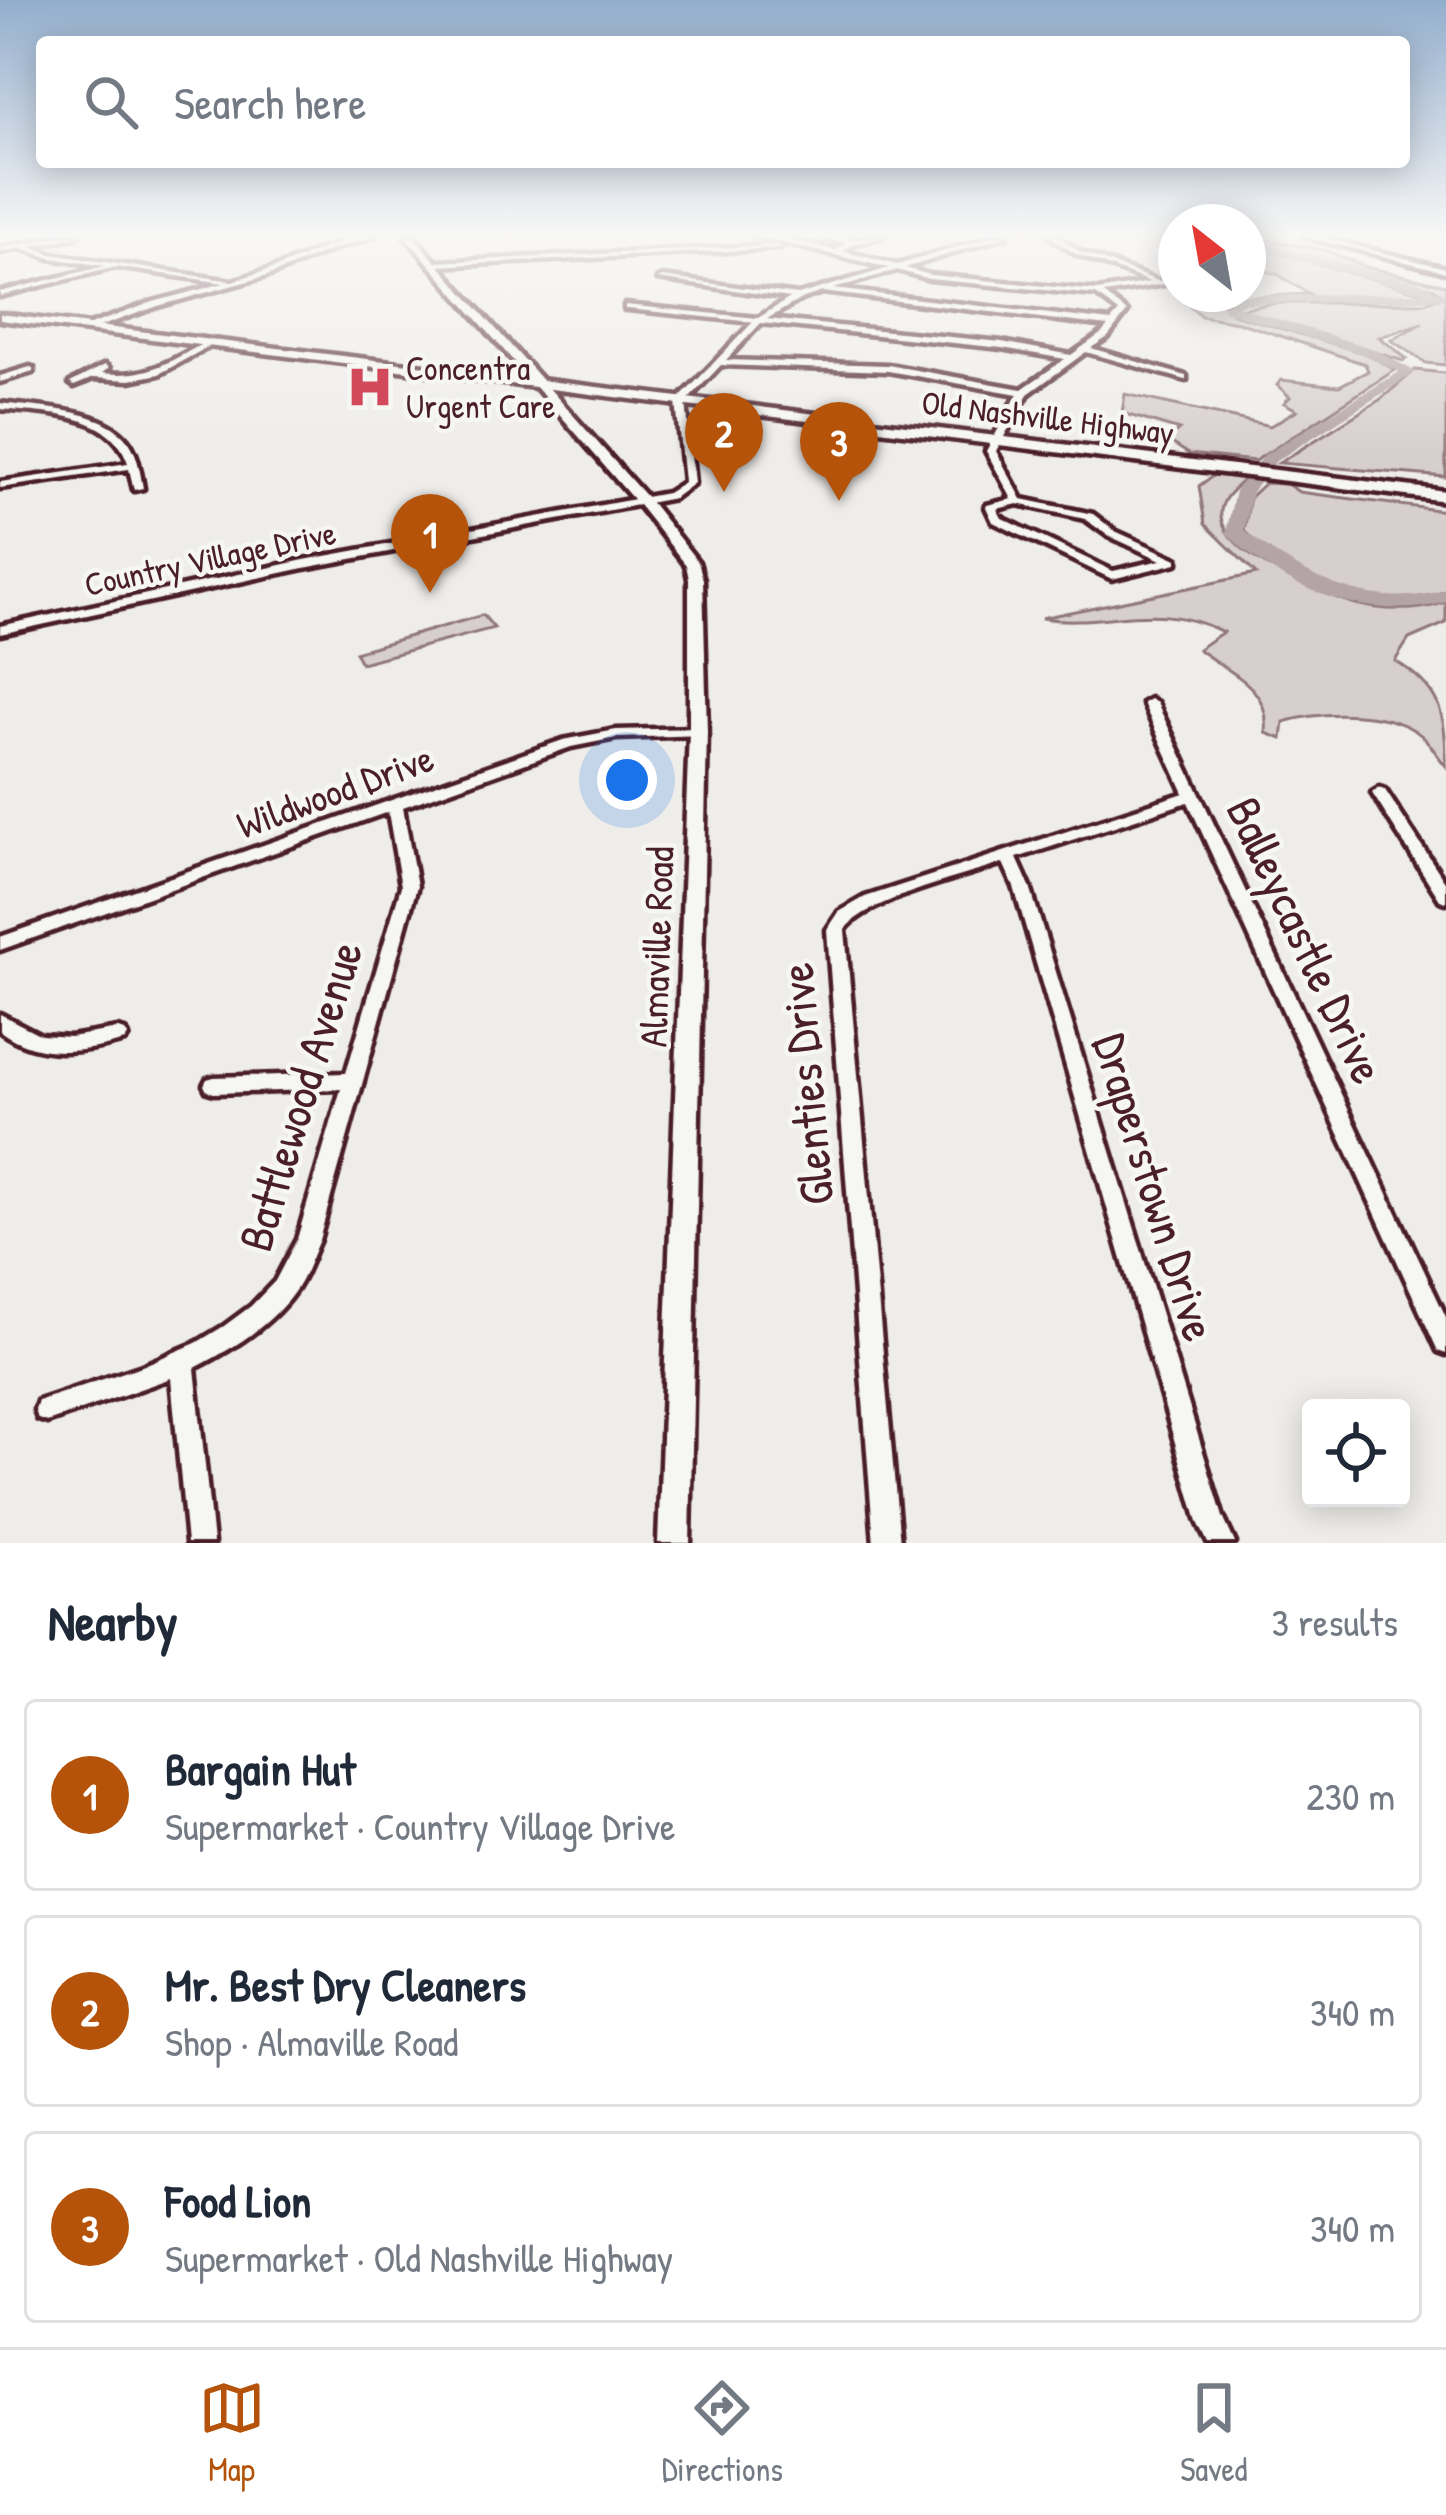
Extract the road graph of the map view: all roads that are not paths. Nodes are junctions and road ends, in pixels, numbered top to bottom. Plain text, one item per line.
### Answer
1 (144, 308) edge
2 (473, 308) edge
3 (628, 308) dead end
4 (780, 308) edge
5 (956, 308) edge
6 (1118, 308) edge
7 (0, 317) edge
8 (758, 321) junction
9 (1113, 324) junction
10 (90, 328) junction
11 (211, 343) junction
12 (1084, 349) junction
13 (1068, 357) junction
14 (717, 362) junction
15 (105, 368) dead end
16 (30, 370) dead end
17 (92, 374) junction
18 (1183, 378) dead end
19 (0, 380) edge
20 (74, 382) dead end
21 (536, 383) junction
22 (1024, 392) junction
23 (681, 401) junction
24 (0, 406) edge
25 (998, 442) junction
26 (134, 465) junction
27 (0, 483) edge
28 (138, 488) dead end
29 (1446, 496) edge
30 (1018, 502) junction
31 (644, 503) junction
32 (0, 630) edge
33 (1150, 703) dead end
34 (698, 732) junction
35 (1380, 793) dead end
36 (1192, 795) junction
37 (395, 805) junction
38 (1008, 856) junction
39 (1446, 896) edge
40 (0, 944) edge
41 (0, 1021) edge
42 (118, 1036) dead end
43 (351, 1082) junction
44 (214, 1085) dead end
45 (1446, 1342) edge
46 (182, 1364) junction
47 (47, 1410) dead end
48 (200, 1543) edge
49 (674, 1543) edge
50 (887, 1543) edge
51 (1222, 1543) edge

1 - 10 street
2 - 21 street, Almaville Road
3 - 8 street
4 - 8 street
5 - 9 street
6 - 9 street
7 - 10 main road, Old Nashville Highway
8 - 13 street
8 - 14 street
9 - 12 street
10 - 11 main road, Old Nashville Highway
11 - 17 street
11 - 21 main road, Old Nashville Highway
12 - 13 street
12 - 18 street
13 - 22 street
14 - 22 street
14 - 23 street
15 - 17 street
16 - 19 street
17 - 20 street
21 - 23 main road, Old Nashville Highway
21 - 31 street, Almaville Road
22 - 25 street
23 - 25 main road, Old Nashville Highway
23 - 31 street
24 - 26 street
25 - 29 main road, Old Nashville Highway
25 - 30 street
26 - 27 street
26 - 28 street
30 - 30 street
31 - 32 street, Country Village Drive
31 - 34 street, Almaville Road
33 - 36 street, Balleycastle Drive
34 - 37 street, Wildwood Drive
34 - 49 street, Almaville Road
35 - 39 street
36 - 38 street, Glenties Drive
36 - 45 street, Balleycastle Drive
37 - 40 street, Wildwood Drive
37 - 43 street, Battlewood Avenue
38 - 50 street, Glenties Drive
38 - 51 street, Draperstown Drive
41 - 42 street
43 - 44 street
43 - 46 street, Battlewood Avenue
46 - 47 street, Battlewood Avenue
46 - 48 street

